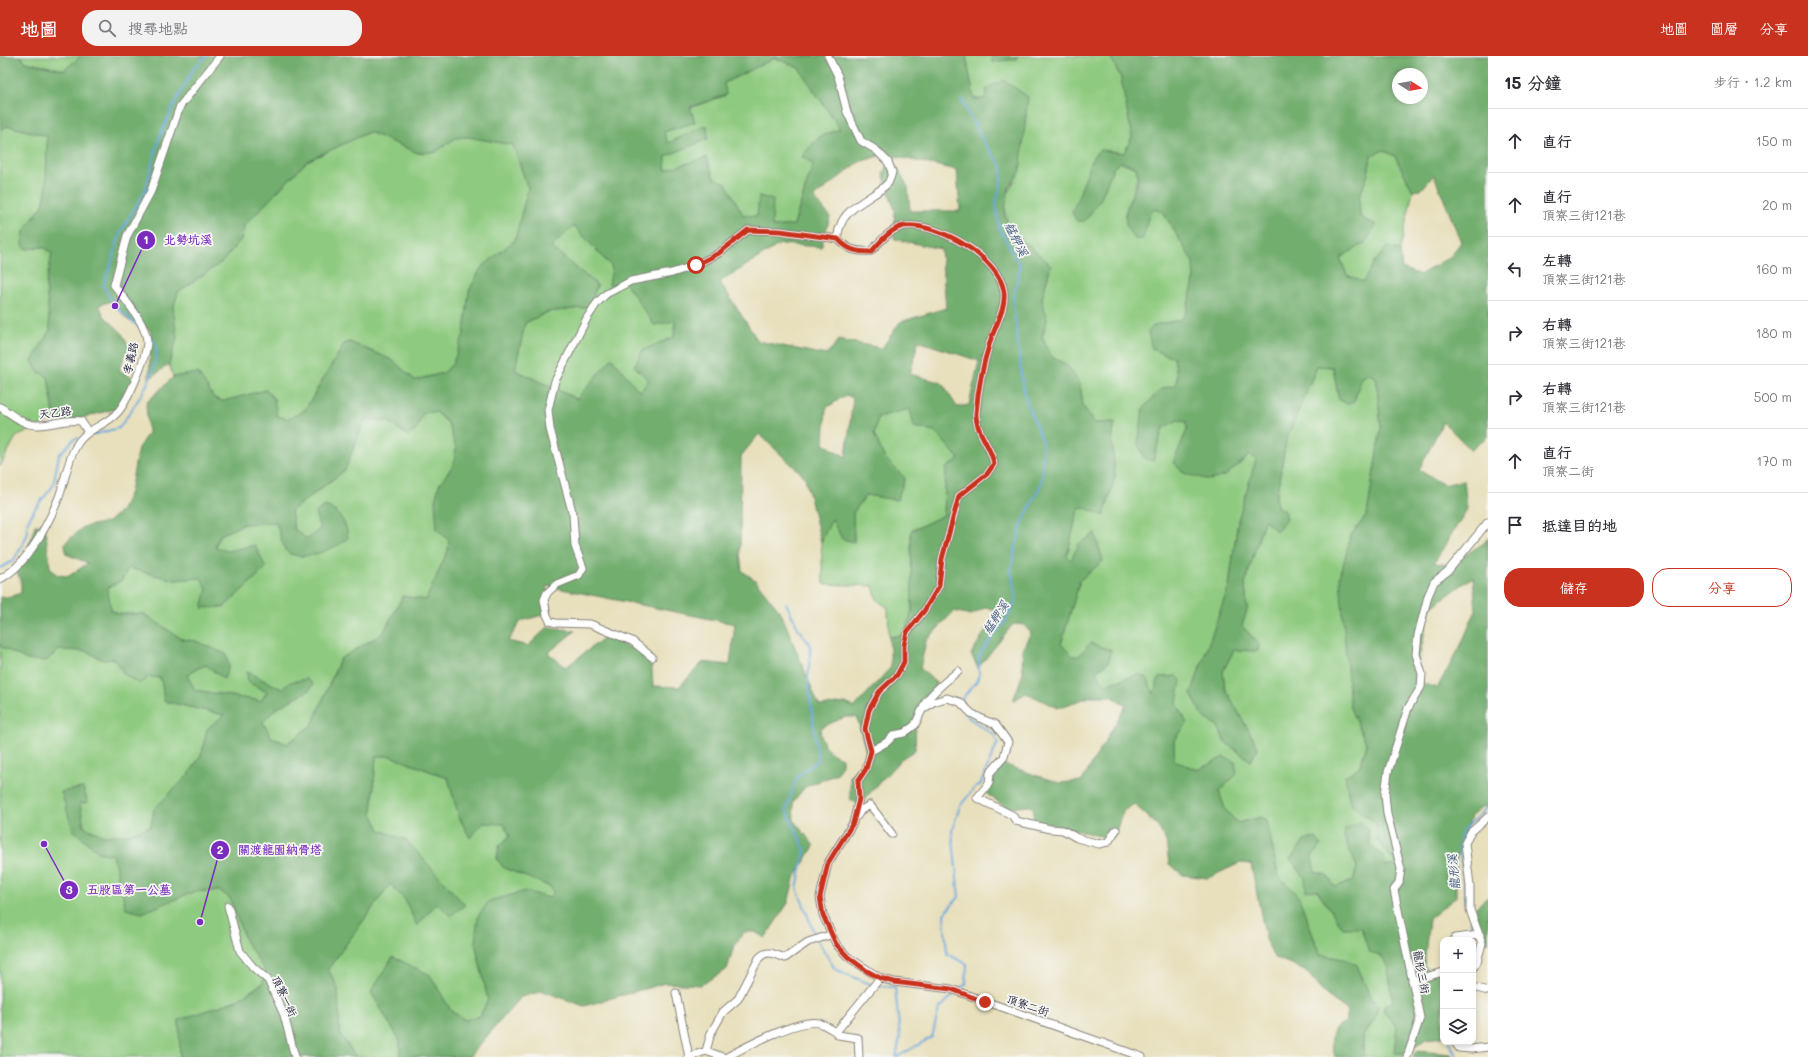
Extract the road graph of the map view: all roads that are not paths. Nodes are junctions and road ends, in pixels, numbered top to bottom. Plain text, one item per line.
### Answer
1 (220, 56) edge
2 (828, 56) edge
3 (838, 239) junction
4 (0, 407) edge
5 (88, 432) junction
6 (1488, 522) edge
7 (0, 579) edge
8 (652, 656) dead end
9 (958, 671) dead end
10 (922, 710) junction
11 (871, 751) junction
12 (1488, 817) edge
13 (853, 823) junction
14 (1116, 830) dead end
15 (892, 834) dead end
16 (228, 906) dead end
17 (1480, 935) junction
18 (827, 936) junction
19 (1463, 937) edge
20 (1476, 964) edge
21 (1440, 973) edge
22 (880, 978) junction
23 (1412, 981) junction
24 (1476, 988) edge
25 (1488, 991) edge
26 (676, 993) dead end
27 (836, 1032) junction
28 (1457, 1045) edge
29 (1488, 1047) edge
30 (706, 1051) junction
31 (295, 1057) edge
32 (688, 1057) edge
33 (723, 1057) edge
34 (727, 1057) edge
35 (859, 1057) edge
36 (1142, 1057) edge
37 (1407, 1057) edge

1 - 5 street, 孝義路
2 - 3 street
3 - 8 street
3 - 11 street
4 - 5 street, 天乙路
5 - 7 street, 孝義路
6 - 23 street, 龍形三街
9 - 10 street
10 - 11 street
10 - 14 street
11 - 13 street
12 - 17 street
13 - 15 street
13 - 18 street, 頂寮二街
16 - 31 street, 頂寮一街
17 - 19 street
17 - 20 street
18 - 22 street, 頂寮二街
18 - 30 street
21 - 23 street
22 - 27 street
22 - 36 street, 頂寮二街
23 - 37 street, 龍形三街
24 - 25 street
26 - 32 street
27 - 34 street
27 - 35 street
28 - 29 street
30 - 32 street
30 - 33 street

